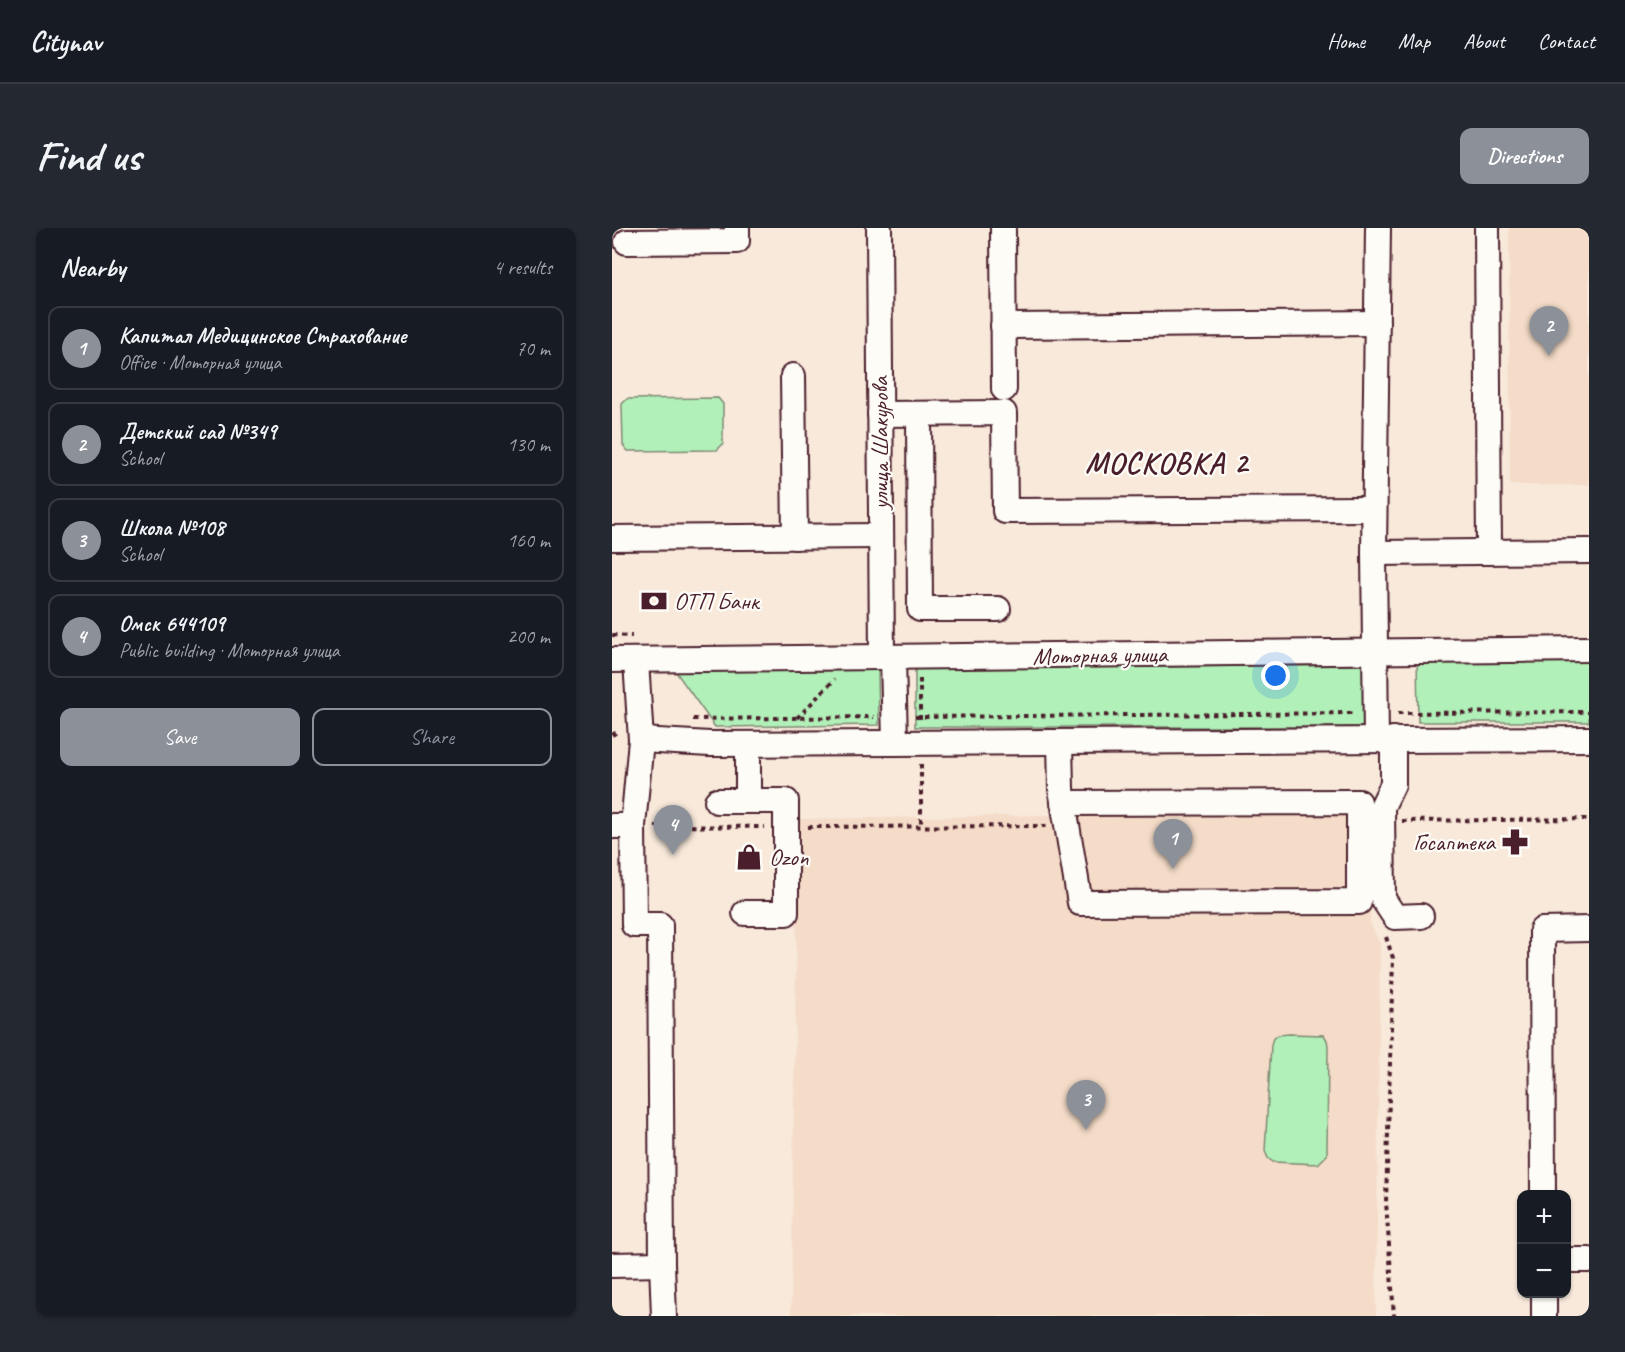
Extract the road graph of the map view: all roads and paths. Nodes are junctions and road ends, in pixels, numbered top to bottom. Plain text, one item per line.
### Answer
1 (737, 228) edge
2 (879, 228) edge
3 (1003, 228) edge
4 (1378, 228) edge
5 (1487, 228) edge
6 (627, 242) dead end
7 (1377, 323) junction
8 (1003, 326) junction
9 (794, 376) dead end
10 (1004, 389) dead end
11 (880, 414) junction
12 (919, 414) junction
13 (1374, 509) junction
14 (881, 536) junction
15 (795, 537) junction
16 (612, 538) edge
17 (1589, 551) edge
18 (1489, 552) junction
19 (1374, 553) junction
20 (998, 609) dead end
21 (1589, 649) edge
22 (1375, 652) junction
23 (888, 657) junction
24 (612, 660) edge
25 (636, 661) junction
26 (920, 672) dead end
27 (835, 679) dead end
28 (1589, 712) edge
29 (1376, 713) junction
30 (894, 717) junction
31 (920, 717) junction
32 (797, 718) junction
33 (685, 719) dead end
34 (920, 724) dead end
35 (1384, 739) junction
36 (1589, 739) edge
37 (641, 740) junction
38 (1060, 742) junction
39 (895, 743) junction
40 (748, 744) junction
41 (921, 756) dead end
42 (717, 801) dead end
43 (748, 801) junction
44 (1063, 803) junction
45 (623, 826) edge
46 (921, 826) dead end
47 (1386, 903) junction
48 (745, 913) dead end
49 (1421, 916) dead end
50 (1589, 929) edge
51 (1543, 1190) edge
52 (1571, 1260) edge
53 (1589, 1260) edge
54 (662, 1264) junction
55 (612, 1265) edge
56 (1544, 1298) edge
57 (664, 1316) edge
58 (1394, 1316) edge
59 (1544, 1316) edge

1 - 6 street
2 - 11 street, улица Шакурова
3 - 8 street
4 - 7 street
5 - 18 street
7 - 8 street
7 - 13 street
8 - 10 street
9 - 15 street
11 - 12 street
11 - 14 street, улица Шакурова
12 - 13 street
12 - 20 street
13 - 19 street
14 - 15 street
14 - 23 street, улица Шакурова
15 - 16 street
17 - 18 street
18 - 19 street
19 - 22 street
21 - 22 street, Моторная улица
22 - 23 street, Моторная улица
22 - 29 street
23 - 25 street, Моторная улица
23 - 30 street, улица Шакурова
24 - 25 street, Моторная улица
25 - 37 street
26 - 31 path
27 - 32 path
28 - 29 path
29 - 31 path
29 - 35 street
30 - 31 path
30 - 32 path
30 - 39 street, улица Шакурова
31 - 34 path
32 - 33 path
35 - 36 street
35 - 38 street
35 - 47 street
37 - 40 street
37 - 45 street
38 - 39 street
38 - 44 street
39 - 40 street
40 - 43 street
41 - 46 path
42 - 43 street
43 - 48 street
44 - 44 street
45 - 54 street
47 - 49 street
47 - 58 path
50 - 51 street
52 - 53 street
54 - 55 street
54 - 57 street
56 - 59 street

